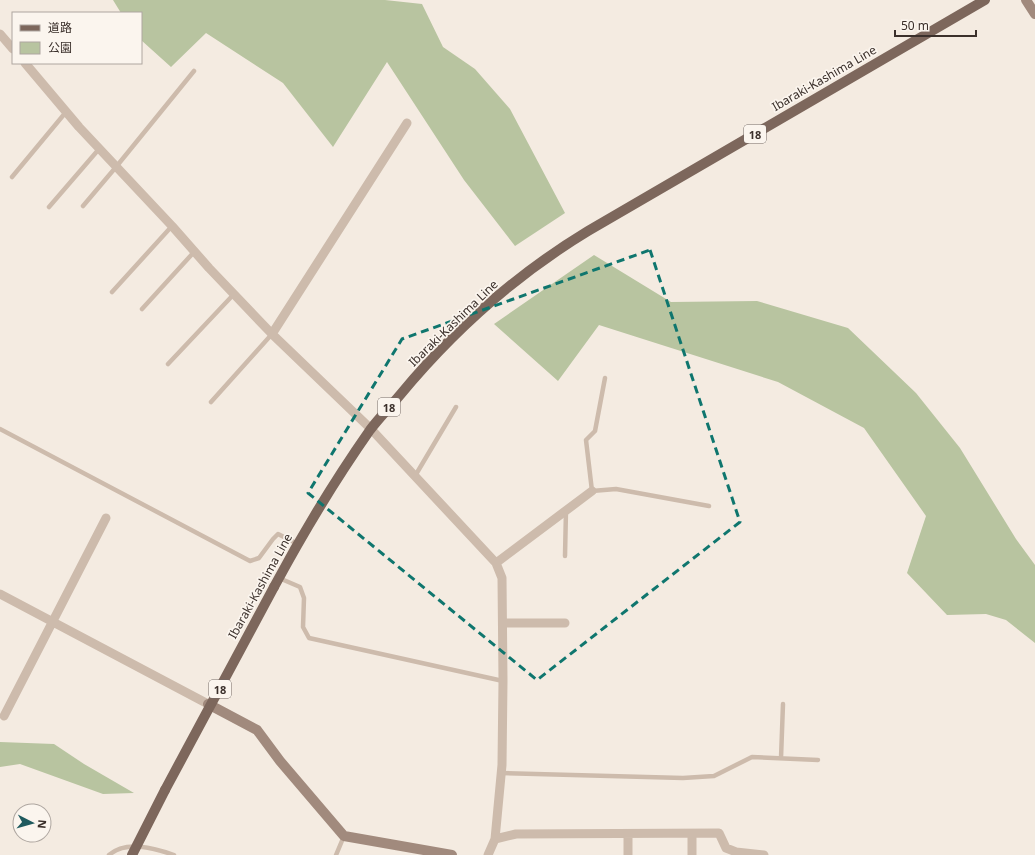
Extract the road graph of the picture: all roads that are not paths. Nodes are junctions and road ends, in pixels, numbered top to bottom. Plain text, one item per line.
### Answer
1 (985, 0) edge
2 (1026, 0) edge
3 (1035, 14) edge
4 (2, 40) edge
5 (12, 48) edge
6 (26, 64) edge
7 (194, 71) dead end
8 (66, 112) junction
9 (407, 123) dead end
10 (99, 149) junction
11 (116, 167) junction
12 (12, 177) dead end
13 (83, 206) dead end
14 (49, 207) dead end
15 (172, 226) junction
16 (194, 252) junction
17 (112, 292) dead end
18 (234, 294) junction
19 (142, 309) dead end
20 (272, 334) junction
21 (168, 364) dead end
22 (605, 378) dead end
23 (210, 402) dead end
24 (456, 407) dead end
25 (0, 429) edge
26 (371, 429) junction
27 (415, 476) junction
28 (592, 491) junction
29 (709, 506) dead end
30 (566, 510) junction
31 (106, 518) dead end
32 (298, 544) junction
33 (565, 556) dead end
34 (496, 563) junction
35 (279, 578) junction
36 (0, 594) edge
37 (53, 621) junction
38 (503, 623) junction
39 (565, 623) dead end
40 (503, 681) junction
41 (208, 704) joint
42 (783, 704) dead end
43 (4, 716) dead end
44 (781, 758) junction
45 (818, 760) dead end
46 (501, 773) junction
47 (628, 834) junction
48 (692, 834) junction
49 (344, 836) junction
50 (495, 839) junction
51 (134, 851) edge
52 (109, 855) edge
53 (174, 855) edge
54 (336, 855) edge
55 (452, 855) edge
56 (488, 855) edge
57 (628, 855) edge
58 (692, 855) edge
59 (763, 855) edge

1 - 26 main road, Ibaraki-Kashima Line / 18
2 - 3 street
4 - 5 street
6 - 8 street
7 - 11 lane
8 - 10 street
8 - 12 lane
9 - 20 street
10 - 11 street
10 - 14 lane
11 - 13 lane
11 - 15 street
15 - 16 street
15 - 17 lane
16 - 18 street
16 - 19 lane
18 - 20 street
18 - 21 lane
20 - 23 lane
20 - 26 street
22 - 28 lane
24 - 27 lane
25 - 32 lane
26 - 27 street
26 - 32 main road, Ibaraki-Kashima Line / 18
27 - 34 street
28 - 29 lane
28 - 30 street
30 - 33 lane
30 - 34 street
31 - 37 street
32 - 35 main road, Ibaraki-Kashima Line / 18
34 - 38 street
35 - 40 lane
35 - 51 main road, Ibaraki-Kashima Line / 18, bridge
36 - 37 street
37 - 41 street
37 - 43 street
38 - 39 street
38 - 40 street
40 - 46 street
41 - 49 street
42 - 44 lane
44 - 45 lane
44 - 46 lane
46 - 50 street
47 - 48 street
47 - 50 street
47 - 57 street
48 - 58 street
48 - 59 street
49 - 54 lane
49 - 55 street
50 - 56 street
51 - 52 lane
51 - 53 lane

